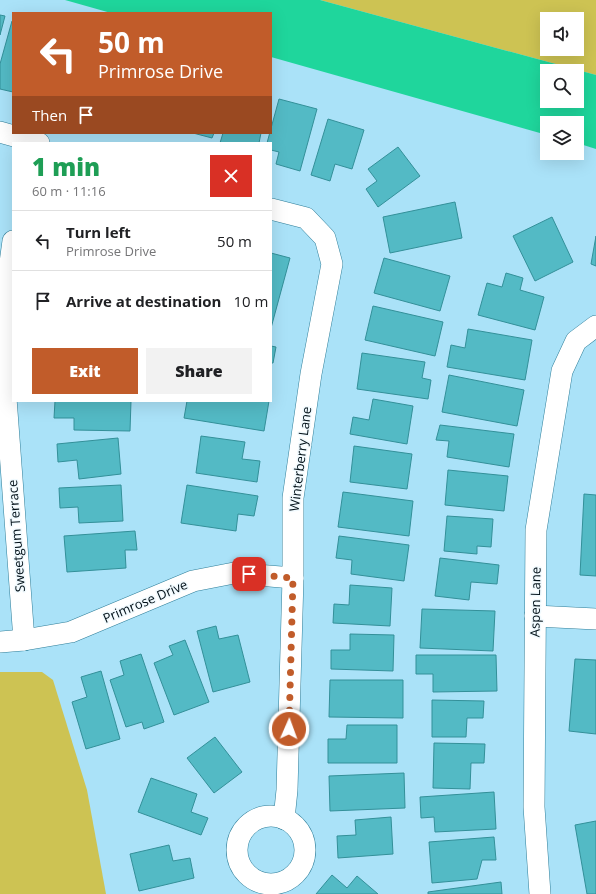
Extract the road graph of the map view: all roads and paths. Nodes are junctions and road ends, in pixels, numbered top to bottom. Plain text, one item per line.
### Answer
1 (0, 132) edge
2 (34, 142) edge
3 (272, 209) edge
4 (12, 248) edge
5 (596, 326) edge
6 (293, 578) junction
7 (535, 616) junction
8 (596, 619) edge
9 (24, 640) junction
10 (0, 642) edge
11 (284, 819) dead end
12 (540, 894) edge

1 - 2 street
3 - 6 street, Winterberry Lane
4 - 9 street, Sweetgum Terrace
5 - 7 street, Aspen Lane
6 - 9 street, Primrose Drive
6 - 11 street, Winterberry Lane
7 - 8 street
7 - 12 street, Aspen Lane
9 - 10 street, Primrose Drive

